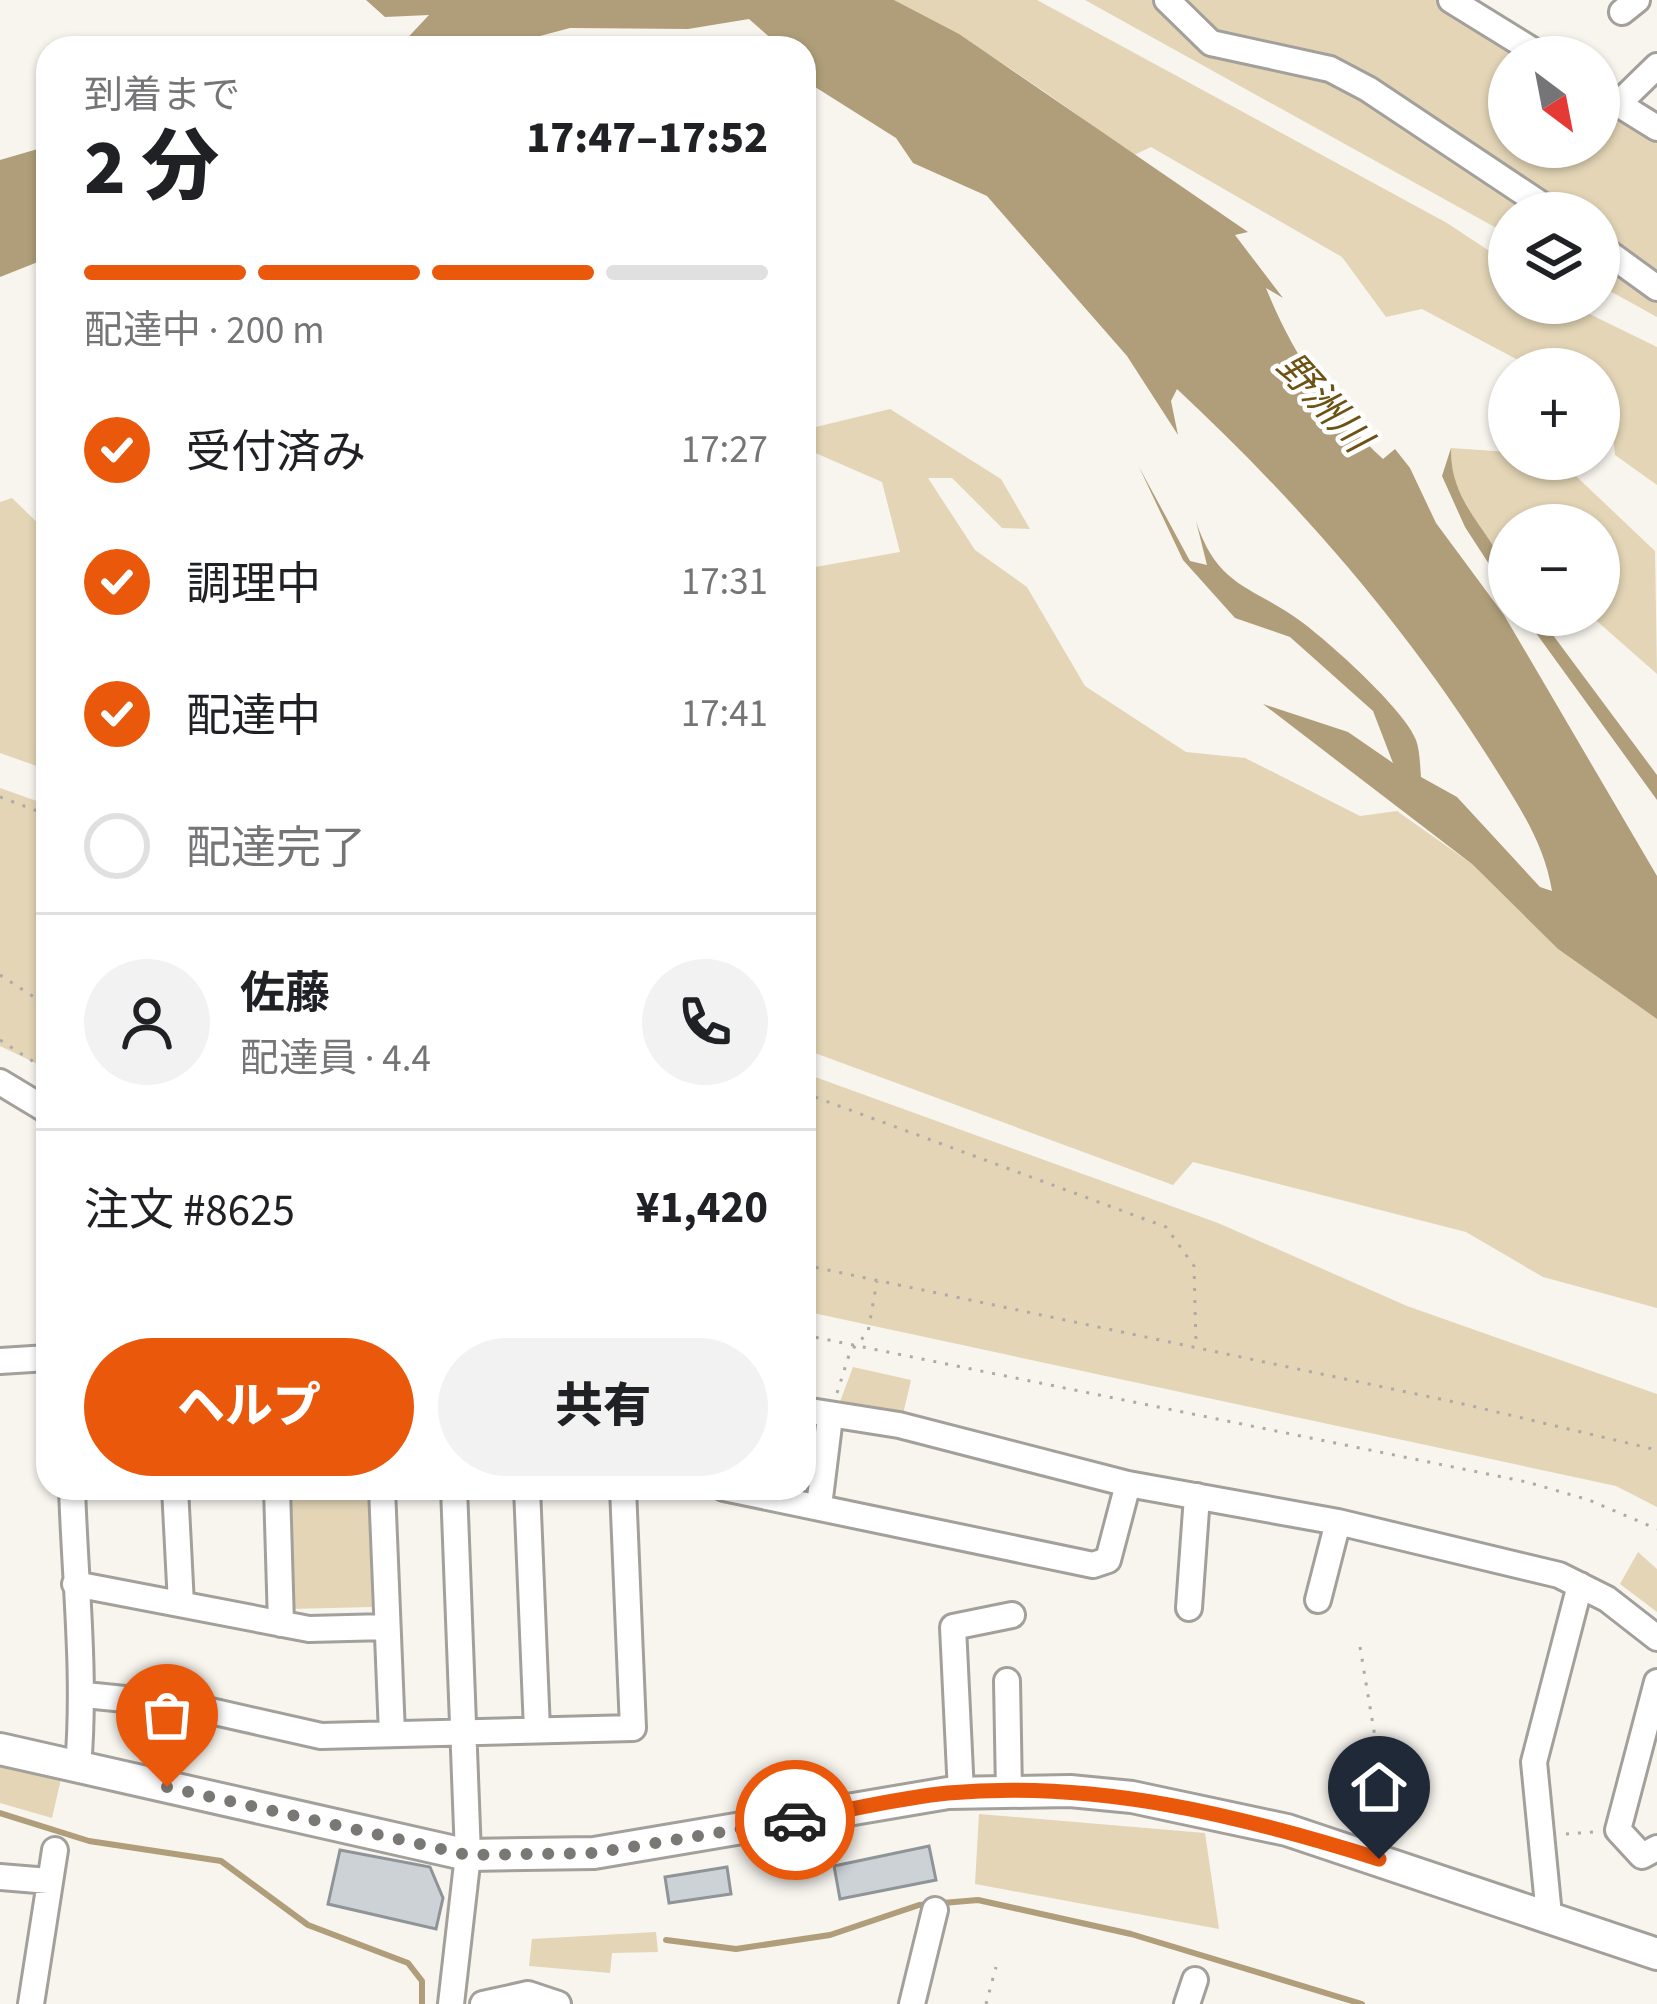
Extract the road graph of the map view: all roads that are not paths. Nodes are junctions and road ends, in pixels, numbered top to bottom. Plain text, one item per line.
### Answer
1 (1167, 0) edge
2 (1451, 0) edge
3 (1509, 36) edge
4 (1657, 66) edge
5 (1620, 90) edge
6 (1620, 105) edge
7 (1657, 128) edge
8 (1522, 192) edge
9 (1620, 261) edge
10 (1657, 288) edge
11 (0, 1082) edge
12 (36, 1104) edge
13 (36, 1359) edge
14 (0, 1361) edge
15 (816, 1413) edge
16 (830, 1417) junction
17 (1128, 1484) junction
18 (1197, 1496) junction
19 (72, 1500) edge
20 (176, 1500) edge
21 (277, 1500) edge
22 (382, 1500) edge
23 (454, 1500) edge
24 (528, 1500) edge
25 (624, 1500) edge
26 (787, 1500) edge
27 (819, 1506) junction
28 (1338, 1522) junction
29 (75, 1584) junction
30 (1580, 1585) junction
31 (1318, 1600) dead end
32 (181, 1604) junction
33 (1189, 1608) dead end
34 (1012, 1615) dead end
35 (281, 1624) junction
36 (387, 1627) junction
37 (1657, 1638) edge
38 (1006, 1681) dead end
39 (1657, 1682) edge
40 (85, 1695) junction
41 (538, 1730) junction
42 (464, 1732) junction
43 (392, 1734) junction
44 (0, 1749) edge
45 (78, 1767) junction
46 (1009, 1792) junction
47 (961, 1793) junction
48 (1657, 1848) edge
49 (55, 1850) dead end
50 (468, 1855) junction
51 (0, 1876) edge
52 (49, 1881) junction
53 (935, 1910) dead end
54 (1544, 1917) junction
55 (1657, 1954) edge
56 (456, 2003) edge
57 (916, 2003) edge
58 (31, 2004) edge
59 (484, 2004) edge
60 (558, 2004) edge

1 - 8 street
2 - 3 street
4 - 5 street
6 - 7 street
9 - 10 street
11 - 12 street
13 - 14 street
15 - 16 street
16 - 17 street
16 - 27 street
17 - 18 street
17 - 27 street
18 - 28 street
18 - 33 street
19 - 29 street
20 - 32 street
21 - 35 street
22 - 36 street
23 - 42 street
24 - 41 street
25 - 41 street
26 - 27 street
28 - 30 street
28 - 31 street
29 - 32 street
29 - 40 street
30 - 37 street
30 - 54 street
32 - 35 street
34 - 47 street
35 - 36 street
36 - 43 street
38 - 46 street
39 - 48 street
40 - 43 street
40 - 45 street
41 - 42 street
42 - 43 street
42 - 50 street
44 - 45 main road
45 - 50 main road
46 - 47 main road
46 - 54 main road
47 - 50 main road
49 - 52 street
50 - 56 street
51 - 52 street
52 - 58 street
53 - 57 street
54 - 55 main road
59 - 60 street

